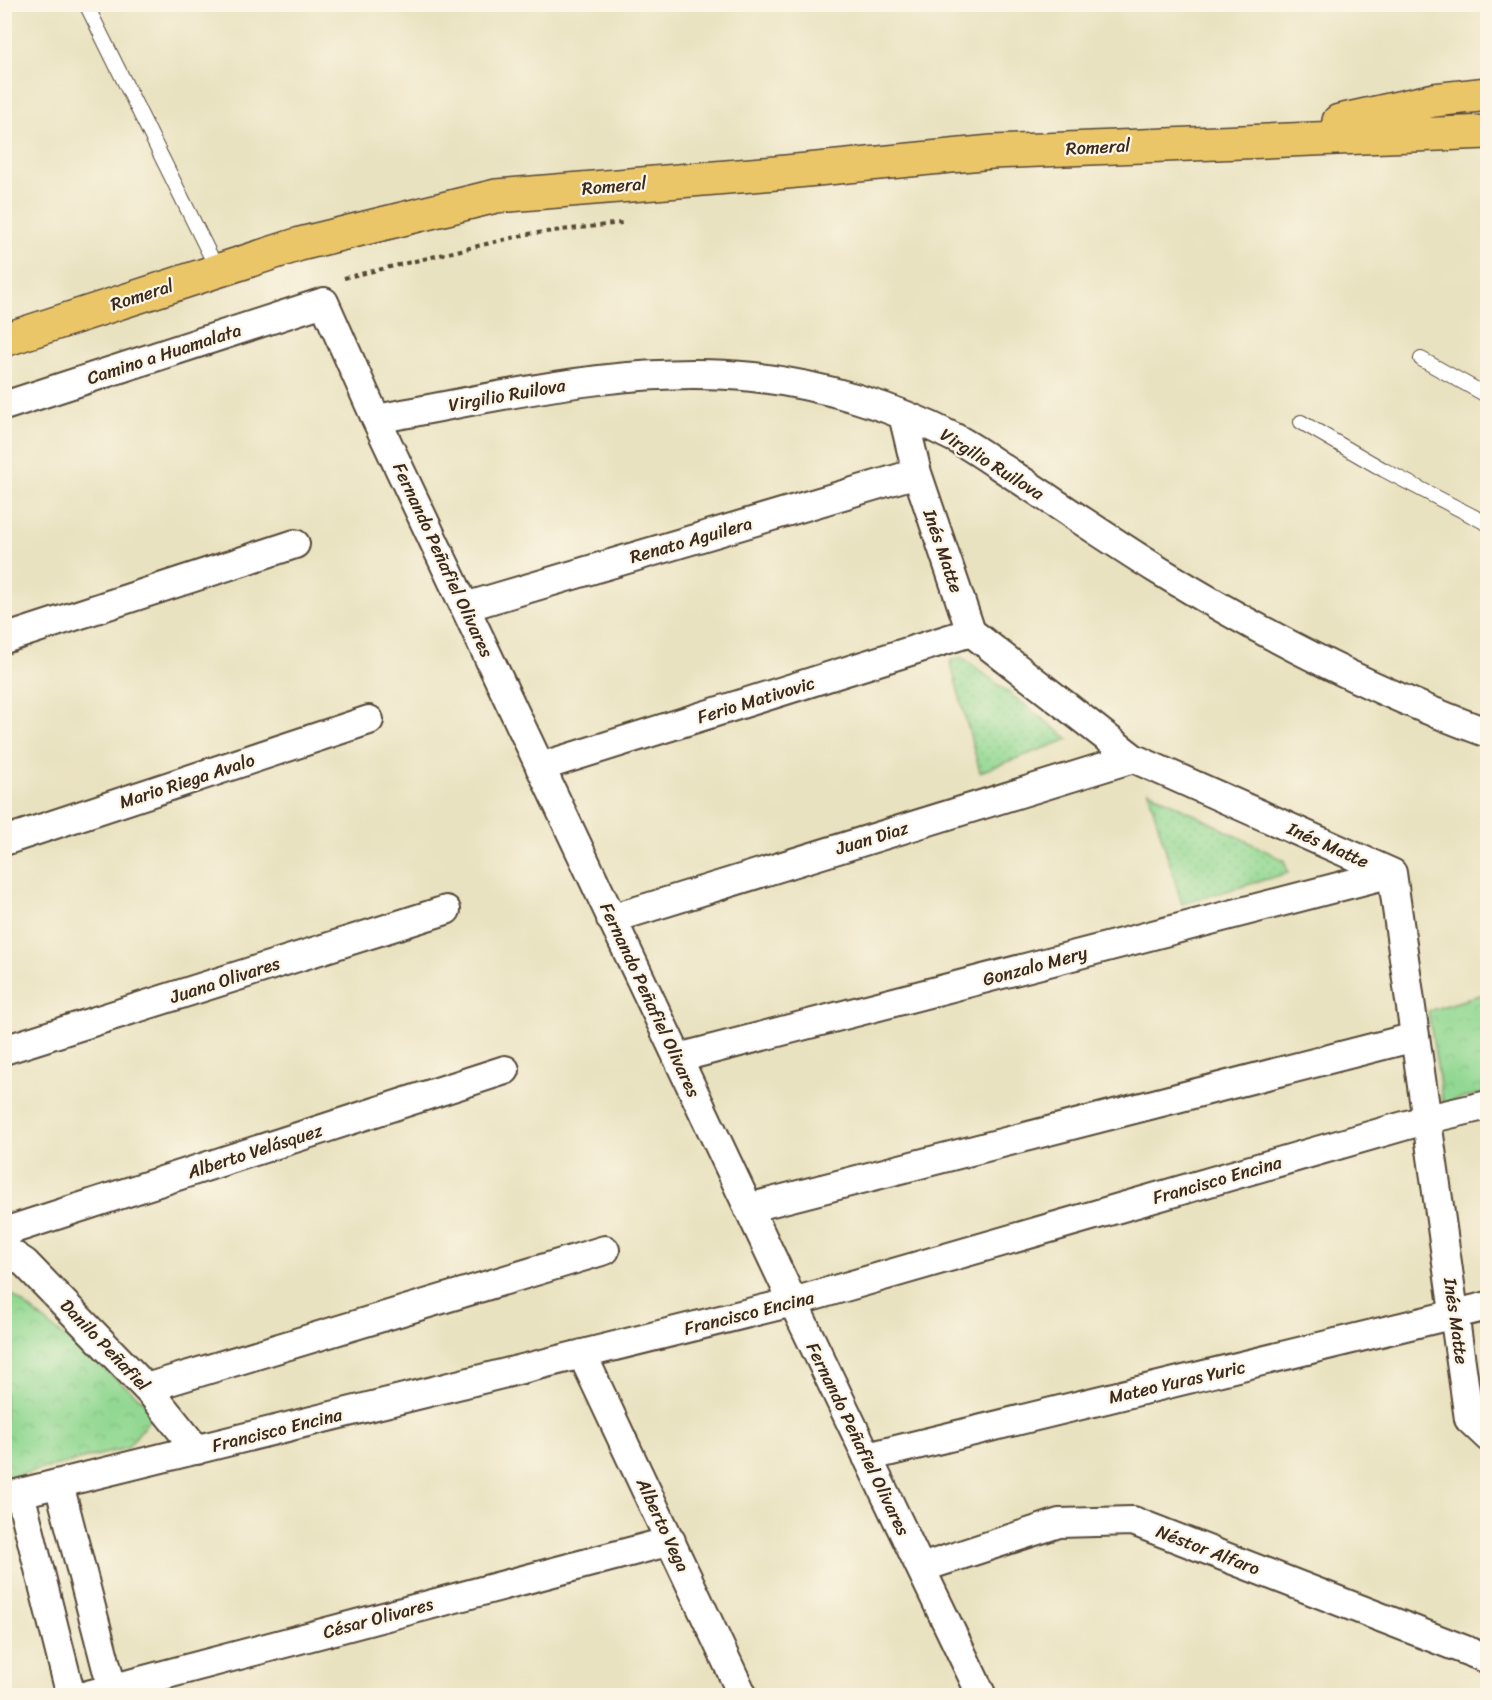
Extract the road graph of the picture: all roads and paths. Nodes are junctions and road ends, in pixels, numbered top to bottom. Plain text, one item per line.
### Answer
1 (86, 4) edge
2 (1488, 94) edge
3 (1488, 132) edge
4 (1243, 141) junction
5 (623, 223) dead end
6 (218, 271) junction
7 (342, 278) dead end
8 (324, 302) joint
9 (4, 340) edge
10 (1421, 359) dead end
11 (1488, 396) edge
12 (4, 406) edge
13 (903, 415) junction
14 (376, 418) junction
15 (1301, 422) dead end
16 (917, 473) junction
17 (1488, 524) edge
18 (295, 544) dead end
19 (465, 607) junction
20 (971, 632) junction
21 (4, 639) edge
22 (369, 720) dead end
23 (1488, 733) edge
24 (1133, 758) junction
25 (540, 767) junction
26 (4, 842) edge
27 (1392, 873) junction
28 (446, 910) dead end
29 (612, 919) junction
30 (1415, 1037) junction
31 (4, 1050) edge
32 (678, 1058) junction
33 (505, 1070) dead end
34 (1488, 1105) edge
35 (1428, 1119) junction
36 (748, 1208) junction
37 (4, 1232) edge
38 (4, 1249) edge
39 (605, 1250) dead end
40 (793, 1302) junction
41 (1488, 1306) edge
42 (1455, 1316) junction
43 (582, 1354) junction
44 (146, 1388) junction
45 (1488, 1437) edge
46 (198, 1450) junction
47 (867, 1457) junction
48 (59, 1484) junction
49 (12, 1496) edge
50 (671, 1541) junction
51 (921, 1568) junction
52 (1488, 1659) edge
53 (113, 1692) edge
54 (71, 1695) edge
55 (84, 1695) edge
56 (743, 1695) edge
57 (982, 1695) edge

1 - 6 lane
2 - 4 highway, Romeral
3 - 4 highway, Romeral
4 - 6 highway, Romeral
5 - 7 path
6 - 9 highway, Romeral
8 - 12 street, Camino a Huamalata
8 - 14 street, Fernando Peñafiel Olivares
10 - 11 lane
13 - 14 street, Virgilio Ruilova
13 - 16 street, Inés Matte
13 - 23 street, Virgilio Ruilova
14 - 19 street, Fernando Peñafiel Olivares
15 - 17 lane
16 - 19 street, Renato Aguilera
16 - 20 street, Inés Matte
18 - 21 street
19 - 25 street, Fernando Peñafiel Olivares
20 - 24 street, Inés Matte
20 - 25 street, Ferio Mativovic
22 - 26 street, Mario Riega Avalo
24 - 27 street, Inés Matte
24 - 29 street, Juan Diaz
25 - 29 street, Fernando Peñafiel Olivares
27 - 30 street, Inés Matte
27 - 32 street, Gonzalo Mery
28 - 31 street, Juana Olivares
29 - 32 street, Fernando Peñafiel Olivares
30 - 35 street, Inés Matte
30 - 36 street
32 - 36 street, Fernando Peñafiel Olivares
33 - 37 street, Alberto Velásquez
34 - 35 street, Francisco Encina
35 - 40 street, Francisco Encina
35 - 42 street, Inés Matte
36 - 40 street, Fernando Peñafiel Olivares
38 - 44 street, Danilo Peñafiel
39 - 44 street
40 - 43 street, Francisco Encina
40 - 47 street, Fernando Peñafiel Olivares
41 - 42 street, Mateo Yuras Yuric
42 - 45 street, Inés Matte
42 - 47 street, Mateo Yuras Yuric
43 - 46 street, Francisco Encina
43 - 50 street, Alberto Vega
44 - 46 street, Danilo Peñafiel
46 - 48 street, Francisco Encina
47 - 51 street, Fernando Peñafiel Olivares
48 - 49 street, Francisco Encina
48 - 53 street
49 - 54 street
50 - 53 street, César Olivares
50 - 56 street, Alberto Vega
51 - 52 street, Néstor Alfaro
51 - 57 street, Fernando Peñafiel Olivares
53 - 55 street, César Olivares

